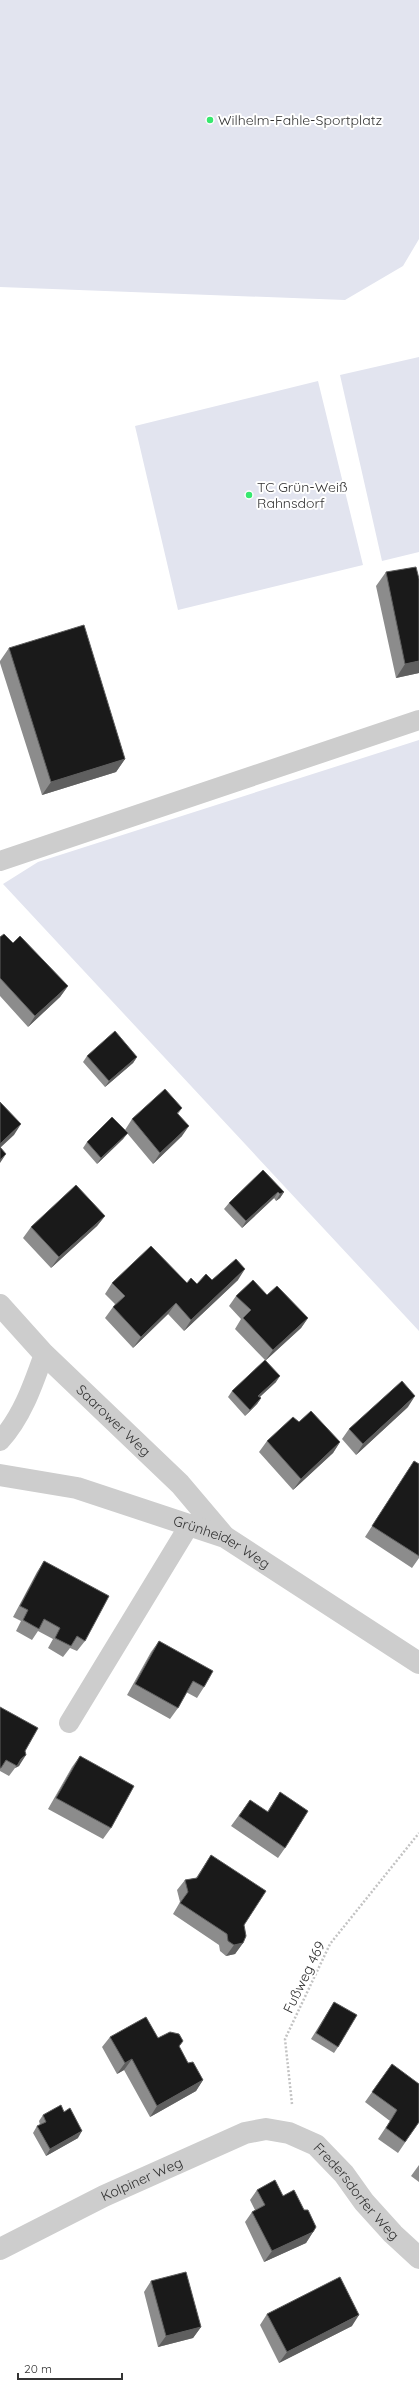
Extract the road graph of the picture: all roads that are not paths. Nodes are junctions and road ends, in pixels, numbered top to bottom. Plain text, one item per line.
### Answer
1 (419, 720) edge
2 (0, 862) edge
3 (0, 1305) edge
4 (44, 1354) junction
5 (0, 1441) edge
6 (0, 1475) edge
7 (190, 1524) junction
8 (225, 1537) junction
9 (419, 1663) edge
10 (69, 1723) dead end
11 (289, 2133) joint
12 (0, 2249) edge
13 (419, 2258) edge

1 - 2 lane
3 - 4 street, Saarower Weg
4 - 5 lane
4 - 8 street, Saarower Weg
6 - 7 street, Grünheider Weg
7 - 8 street, Grünheider Weg
7 - 10 lane
8 - 9 street, Grünheider Weg
11 - 12 street, Kolpiner Weg
11 - 13 street, Fredersdorfer Weg

